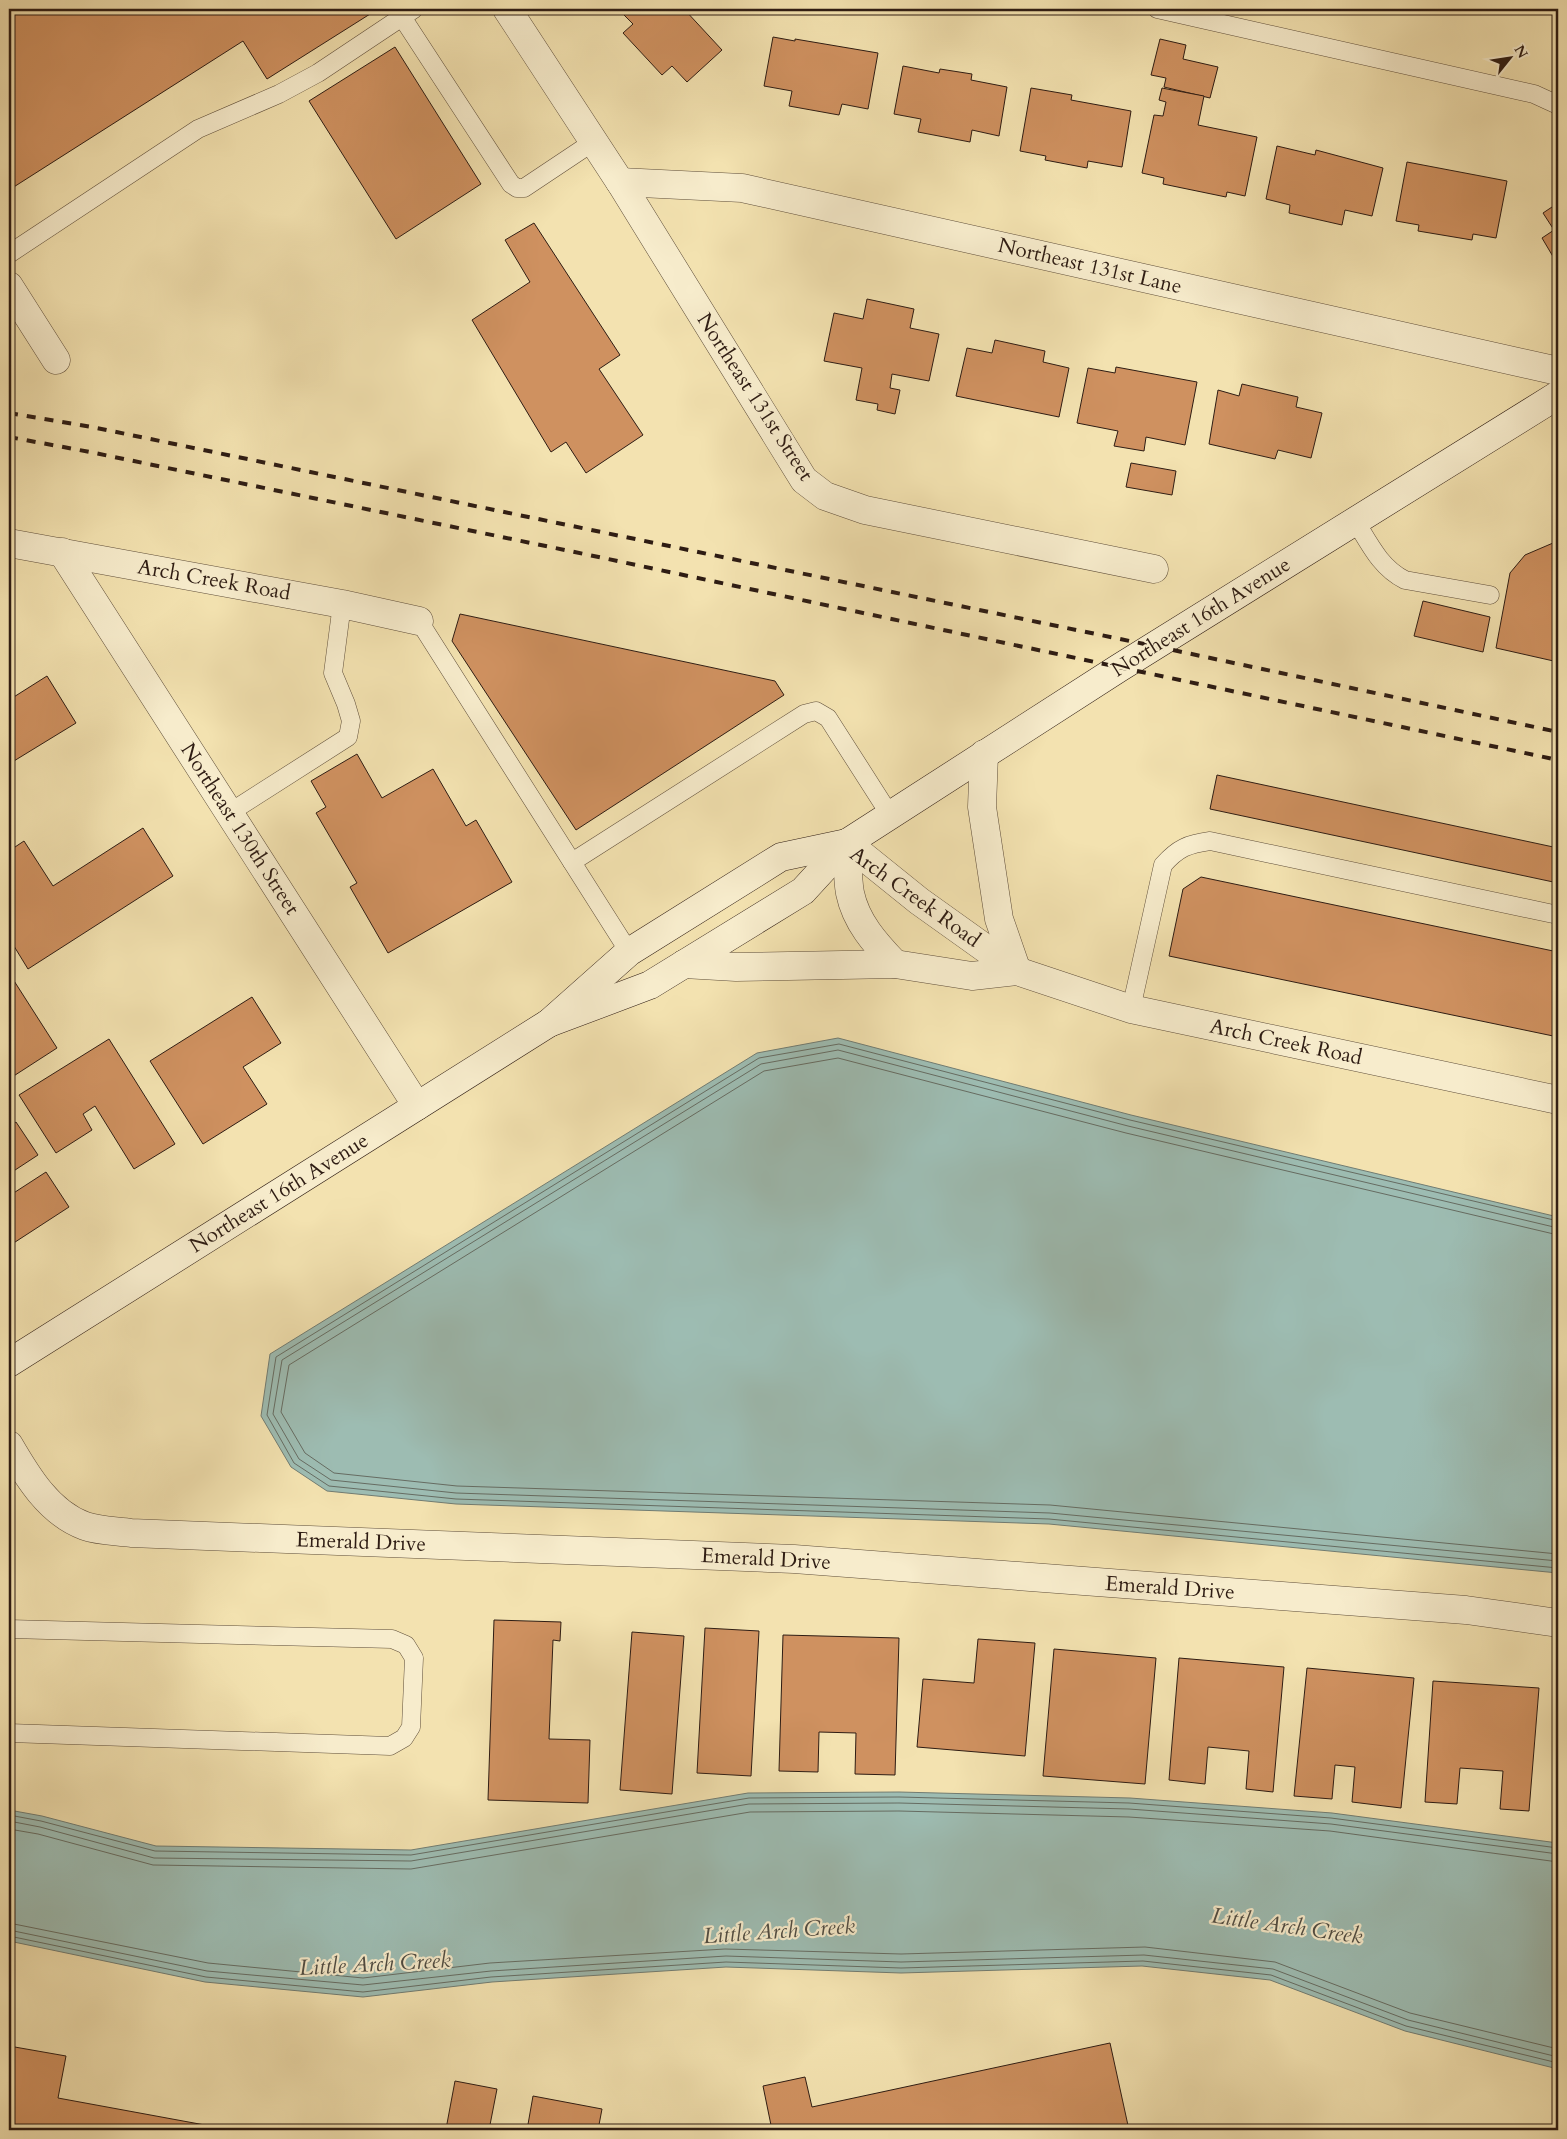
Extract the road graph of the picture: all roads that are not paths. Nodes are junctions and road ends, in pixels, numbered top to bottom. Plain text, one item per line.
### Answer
1 (507, 9) edge
2 (1158, 9) edge
3 (408, 13) edge
4 (1558, 105) edge
5 (593, 142) junction
6 (620, 182) junction
7 (9, 254) edge
8 (9, 286) edge
9 (56, 360) dead end
10 (1558, 371) edge
11 (1558, 395) edge
12 (1356, 522) junction
13 (9, 543) edge
14 (62, 552) junction
15 (1154, 569) dead end
16 (1490, 595) dead end
17 (342, 604) junction
18 (419, 621) joint
19 (984, 754) junction
20 (229, 813) junction
21 (890, 815) junction
22 (847, 843) junction
23 (572, 862) junction
24 (1558, 915) edge
25 (629, 952) junction
26 (684, 964) junction
27 (895, 964) junction
28 (1017, 971) junction
29 (1131, 1009) junction
30 (549, 1023) junction
31 (1558, 1100) edge
32 (417, 1106) junction
33 (9, 1363) edge
34 (9, 1445) edge
35 (1558, 1623) edge
36 (9, 1629) edge
37 (9, 1732) edge

1 - 5 street, Northeast 131st Street
2 - 4 lane
3 - 5 lane
3 - 7 lane
5 - 6 street, Northeast 131st Street
6 - 10 street, Northeast 131st Lane
6 - 15 street, Northeast 131st Street
8 - 9 street
11 - 12 street, Northeast 16th Avenue
12 - 16 lane
12 - 19 street, Northeast 16th Avenue
13 - 14 street, Arch Creek Road
14 - 17 street, Arch Creek Road
14 - 20 street, Northeast 130th Street
17 - 18 street, Arch Creek Road
17 - 20 lane
18 - 23 lane
19 - 21 street, Northeast 16th Avenue
19 - 28 street, Arch Creek Road
20 - 32 street, Northeast 130th Street
21 - 22 street, Northeast 16th Avenue
21 - 23 lane
22 - 25 street, Northeast 16th Avenue
22 - 26 street, Northeast 16th Avenue
22 - 27 street, Arch Creek Road
22 - 28 street, Arch Creek Road
23 - 25 lane
24 - 29 lane
25 - 30 street, Northeast 16th Avenue
26 - 27 street, Arch Creek Road
26 - 30 street, Northeast 16th Avenue
27 - 28 street, Arch Creek Road
28 - 29 street, Arch Creek Road
29 - 31 street, Arch Creek Road
30 - 32 street, Northeast 16th Avenue
32 - 33 street, Northeast 16th Avenue
34 - 35 street, Emerald Drive
36 - 37 lane

